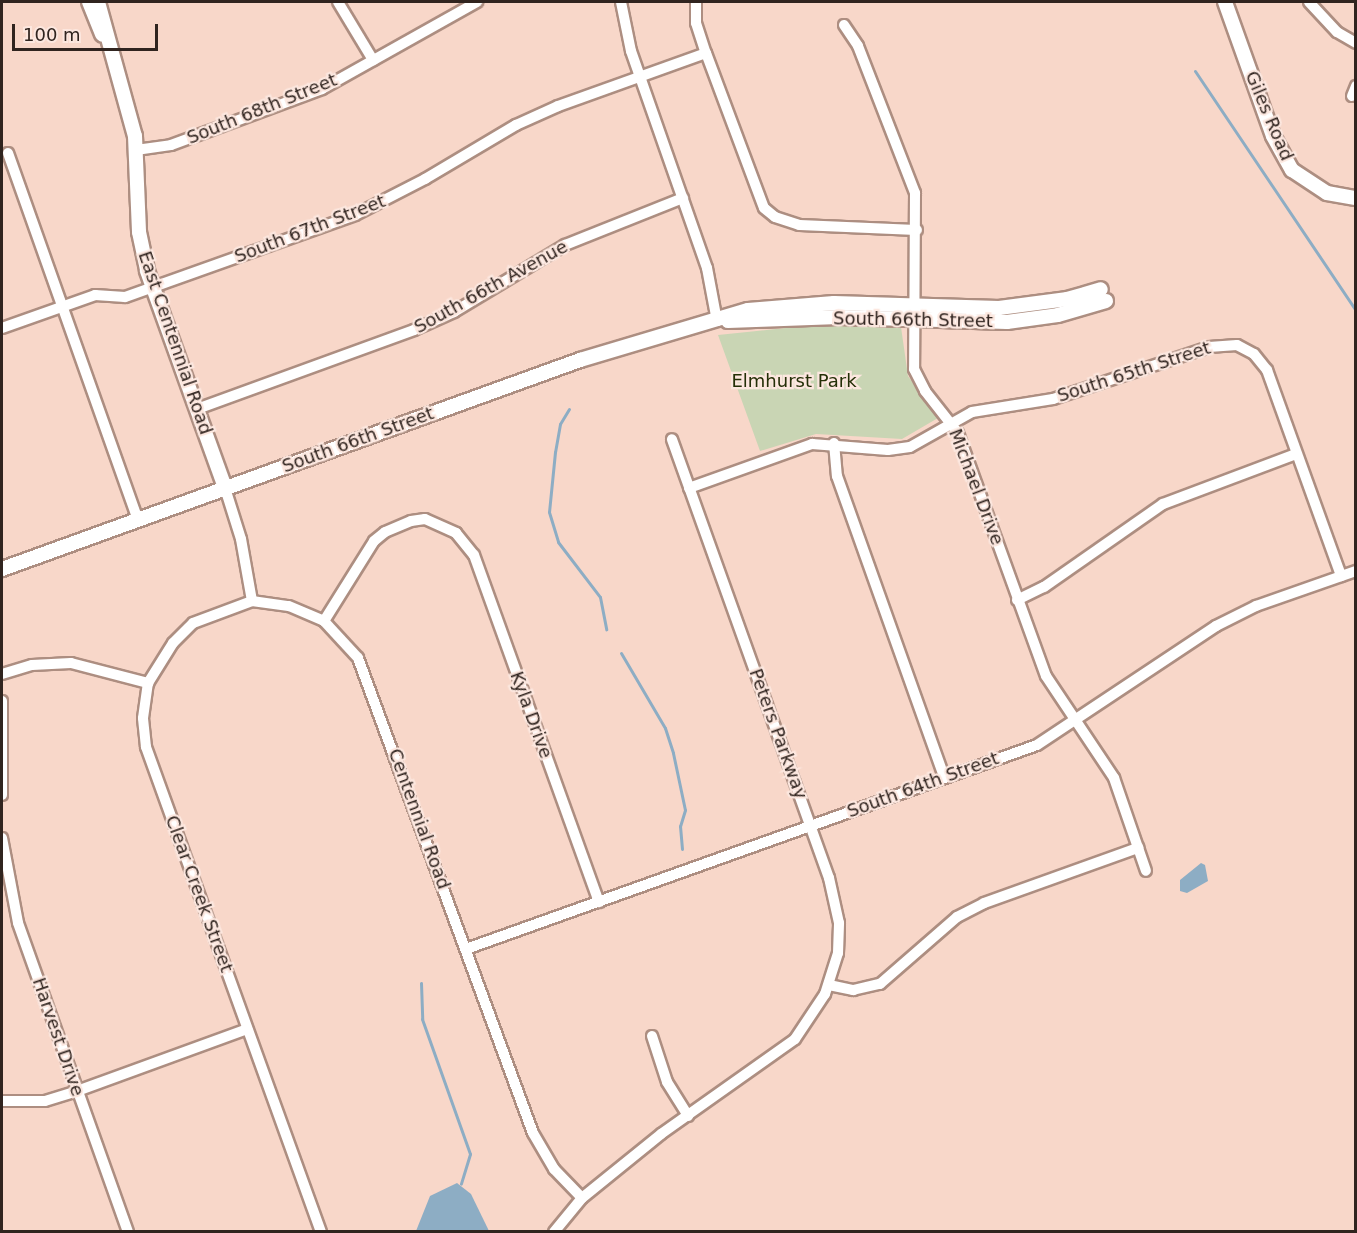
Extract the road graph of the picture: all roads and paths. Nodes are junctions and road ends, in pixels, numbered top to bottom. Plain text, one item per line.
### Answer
1 (89, 2) edge
2 (98, 2) edge
3 (338, 2) edge
4 (477, 2) edge
5 (621, 2) edge
6 (696, 2) edge
7 (1225, 2) edge
8 (1309, 2) edge
9 (844, 25) dead end
10 (1356, 43) edge
11 (706, 53) junction
12 (113, 55) junction
13 (373, 60) junction
14 (640, 76) junction
15 (136, 150) junction
16 (8, 153) dead end
17 (682, 198) junction
18 (1351, 198) edge
19 (917, 230) junction
20 (152, 287) junction
21 (1103, 295) dead end
22 (62, 306) junction
23 (913, 312) junction
24 (717, 321) junction
25 (2, 328) edge
26 (197, 410) junction
27 (952, 422) junction
28 (672, 439) dead end
29 (834, 443) junction
30 (1296, 454) junction
31 (225, 488) junction
32 (689, 488) junction
33 (138, 520) junction
34 (2, 569) edge
35 (1356, 571) edge
36 (1341, 576) junction
37 (1017, 600) junction
38 (252, 601) junction
39 (324, 621) junction
40 (2, 674) edge
41 (148, 683) junction
42 (2, 701) edge
43 (1076, 723) junction
44 (944, 777) junction
45 (2, 795) edge
46 (811, 826) junction
47 (2, 838) edge
48 (1138, 848) junction
49 (1146, 870) dead end
50 (599, 902) junction
51 (466, 949) junction
52 (829, 984) junction
53 (247, 1029) junction
54 (652, 1036) dead end
55 (77, 1091) junction
56 (2, 1101) edge
57 (688, 1116) junction
58 (582, 1198) junction
59 (128, 1232) edge
60 (321, 1232) edge
61 (554, 1232) edge

1 - 12 street, East Centennial Road
2 - 12 street, East Centennial Road
3 - 13 street
4 - 13 street, South 68th Street
5 - 14 street
6 - 11 street
7 - 18 street, Giles Road
8 - 10 street
9 - 19 street, Michael Drive
11 - 14 street, South 67th Street
11 - 19 street
12 - 15 street, East Centennial Road
13 - 15 street, South 68th Street
14 - 17 street
14 - 20 street, South 67th Street
15 - 20 street, East Centennial Road
16 - 22 street
17 - 24 street
17 - 26 street, South 66th Avenue
19 - 23 street, Michael Drive
20 - 22 street, South 67th Street
20 - 26 street, East Centennial Road
21 - 23 street, South 66th Street
22 - 25 street, South 67th Street
22 - 33 street
23 - 24 street, South 66th Street
23 - 27 street, Michael Drive
24 - 31 street, South 66th Street
26 - 31 street, East Centennial Road
27 - 29 street, South 65th Street
27 - 30 street, South 65th Street
27 - 37 street, Michael Drive
28 - 32 street, Peters Parkway
29 - 32 street, South 65th Street
29 - 44 street
30 - 36 street
30 - 37 street
31 - 33 street, South 66th Street
31 - 38 street
32 - 46 street, Peters Parkway
33 - 34 street, South 66th Street
35 - 36 street, South 64th Street
36 - 43 street, South 64th Street
37 - 43 street, Michael Drive
38 - 39 street, Centennial Road
38 - 41 street, Clear Creek Street
39 - 50 street, Kyla Drive
39 - 51 street, Centennial Road
40 - 41 street
41 - 53 street, Clear Creek Street
42 - 45 street
43 - 44 street, South 64th Street
43 - 48 street, Michael Drive
44 - 46 street, South 64th Street
46 - 50 street, South 64th Street
46 - 52 street, Peters Parkway
47 - 55 street, Harvest Drive
48 - 49 street, Michael Drive
48 - 52 street
50 - 51 street, South 64th Street
51 - 58 street, Centennial Road
52 - 57 street, Peters Parkway
53 - 55 street
53 - 60 street, Clear Creek Street
54 - 57 street
55 - 56 street
55 - 59 street, Harvest Drive
57 - 58 street, Peters Parkway
58 - 61 street, Peters Parkway

